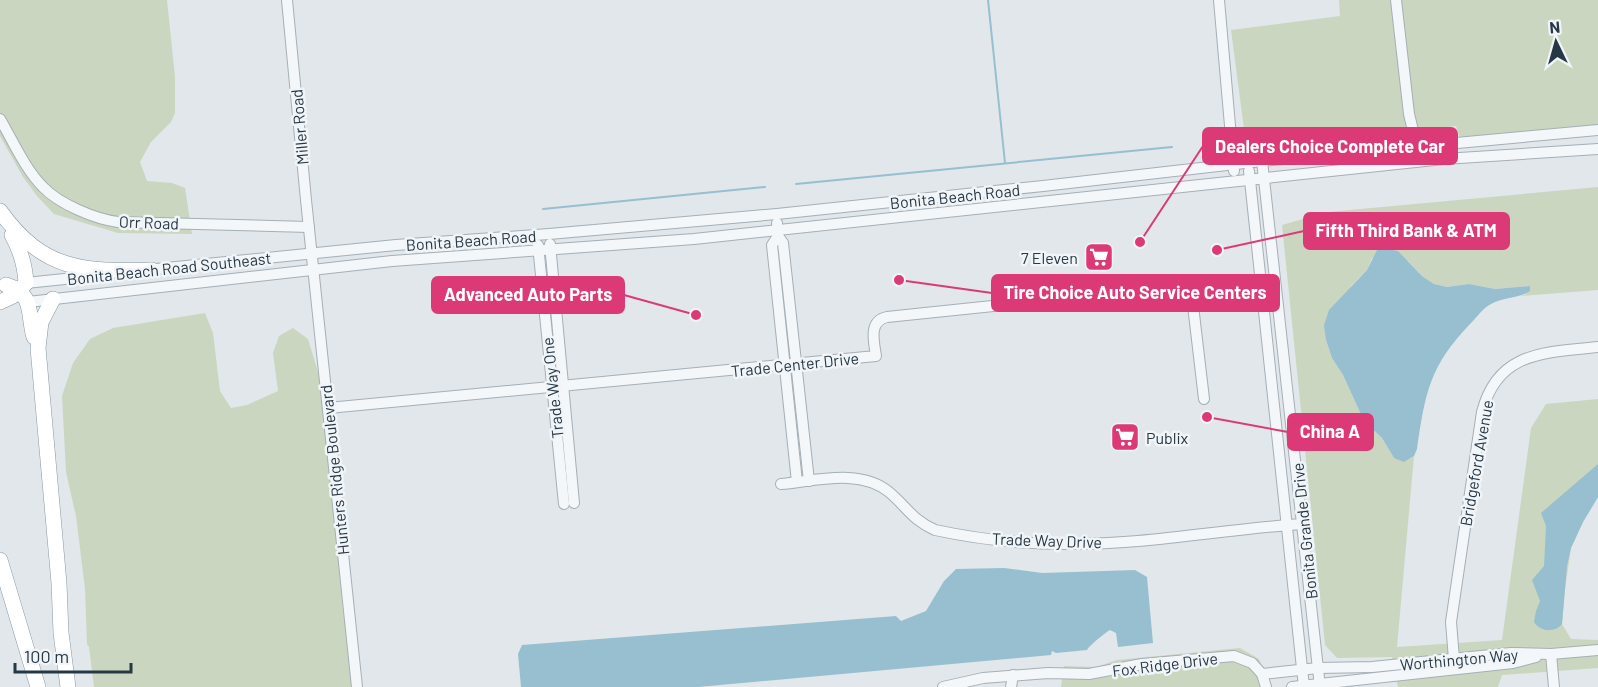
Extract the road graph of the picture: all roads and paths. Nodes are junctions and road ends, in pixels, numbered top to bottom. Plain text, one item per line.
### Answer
1 (287, 0) edge
2 (1219, 0) edge
3 (1396, 0) edge
4 (0, 119) edge
5 (1598, 130) edge
6 (1418, 147) junction
7 (1598, 149) edge
8 (1262, 160) junction
9 (1249, 162) junction
10 (1233, 164) junction
11 (1264, 177) junction
12 (1250, 178) junction
13 (1234, 180) junction
14 (0, 213) edge
15 (777, 214) junction
16 (309, 227) junction
17 (778, 233) junction
18 (549, 234) junction
19 (537, 235) junction
20 (551, 250) junction
21 (538, 251) junction
22 (312, 253) junction
23 (313, 269) junction
24 (152, 270) junction
25 (20, 290) junction
26 (53, 299) junction
27 (0, 302) edge
28 (1598, 347) edge
29 (38, 348) junction
30 (796, 365) junction
31 (784, 366) junction
32 (552, 385) junction
33 (563, 385) junction
34 (1204, 399) dead end
35 (328, 408) junction
36 (809, 481) junction
37 (797, 482) junction
38 (781, 484) dead end
39 (1303, 524) junction
40 (1287, 525) junction
41 (0, 560) edge
42 (1598, 650) edge
43 (1551, 654) junction
44 (1454, 659) junction
45 (1366, 667) junction
46 (1318, 668) junction
47 (1302, 669) junction
48 (1262, 674) junction
49 (1013, 675) junction
50 (1366, 684) edge
51 (1320, 685) edge
52 (1304, 686) edge
53 (38, 687) edge
54 (68, 687) edge
55 (357, 687) edge
56 (943, 687) edge
57 (1011, 687) edge
58 (1266, 687) edge
59 (1292, 687) edge
60 (1554, 687) edge

1 - 16 street, Miller Road
2 - 10 street
3 - 6 street
4 - 16 street, Orr Road
5 - 6 street, Bonita Beach Road
6 - 8 street, Bonita Beach Road
7 - 11 street, Bonita Beach Road
8 - 9 street, Bonita Beach Road
8 - 11 street, Bonita Grande Drive
9 - 10 street, Bonita Beach Road
9 - 12 street, Bonita Grande Drive
10 - 13 street
10 - 15 street, Bonita Beach Road
11 - 12 street, Bonita Beach Road
11 - 39 street, Bonita Grande Drive
12 - 13 street, Bonita Beach Road
12 - 40 street, Bonita Grande Drive
13 - 17 street, Bonita Beach Road
14 - 24 highway
14 - 25 highway
15 - 17 street
15 - 18 street, Bonita Beach Road
16 - 22 street, Miller Road
17 - 20 street, Bonita Beach Road
17 - 30 street
17 - 31 street
18 - 19 street, Bonita Beach Road
18 - 20 street, Trade Way One
19 - 21 street, Trade Way One
19 - 22 street, Bonita Beach Road
20 - 21 street, Bonita Beach Road
20 - 33 street, Trade Way One
21 - 23 street, Bonita Beach Road
21 - 32 street, Trade Way One
22 - 23 street, Hunters Ridge Boulevard
22 - 24 street, Bonita Beach Road Southeast
23 - 26 street, Bonita Beach Road Southeast
23 - 35 street, Hunters Ridge Boulevard
24 - 25 street, Bonita Beach Road Southeast
25 - 26 street, Bonita Beach Road Southeast
25 - 27 highway
25 - 29 highway
26 - 29 highway
28 - 44 street, Bridgeford Avenue
29 - 54 highway
30 - 31 street, Trade Center Drive
30 - 34 street, Trade Center Drive
30 - 36 street
31 - 33 street, Trade Center Drive
31 - 37 street
32 - 33 street, Trade Center Drive
32 - 33 street, Trade Way One
32 - 35 street, Trade Center Drive
35 - 55 street, Hunters Ridge Boulevard
36 - 37 street, Trade Way Drive
36 - 40 street, Trade Way Drive
37 - 38 street, Trade Way Drive
39 - 40 street, Trade Way Drive
39 - 46 street, Bonita Grande Drive
40 - 47 street, Bonita Grande Drive
41 - 53 highway
42 - 43 street, Worthington Way
43 - 44 street, Worthington Way
43 - 50 street, Worthington Way
43 - 60 street
44 - 45 street, Worthington Way
45 - 46 street, Worthington Way
45 - 50 street
46 - 47 street, Worthington Way
46 - 51 street, Bonita Grande Drive
47 - 48 street, Worthington Way
47 - 52 street, Bonita Grande Drive
48 - 49 street, Fox Ridge Drive
48 - 58 street
49 - 56 street, Fox Ridge Drive
49 - 57 street
50 - 51 street, Worthington Way
51 - 52 street, Worthington Way
52 - 59 street, Worthington Way

